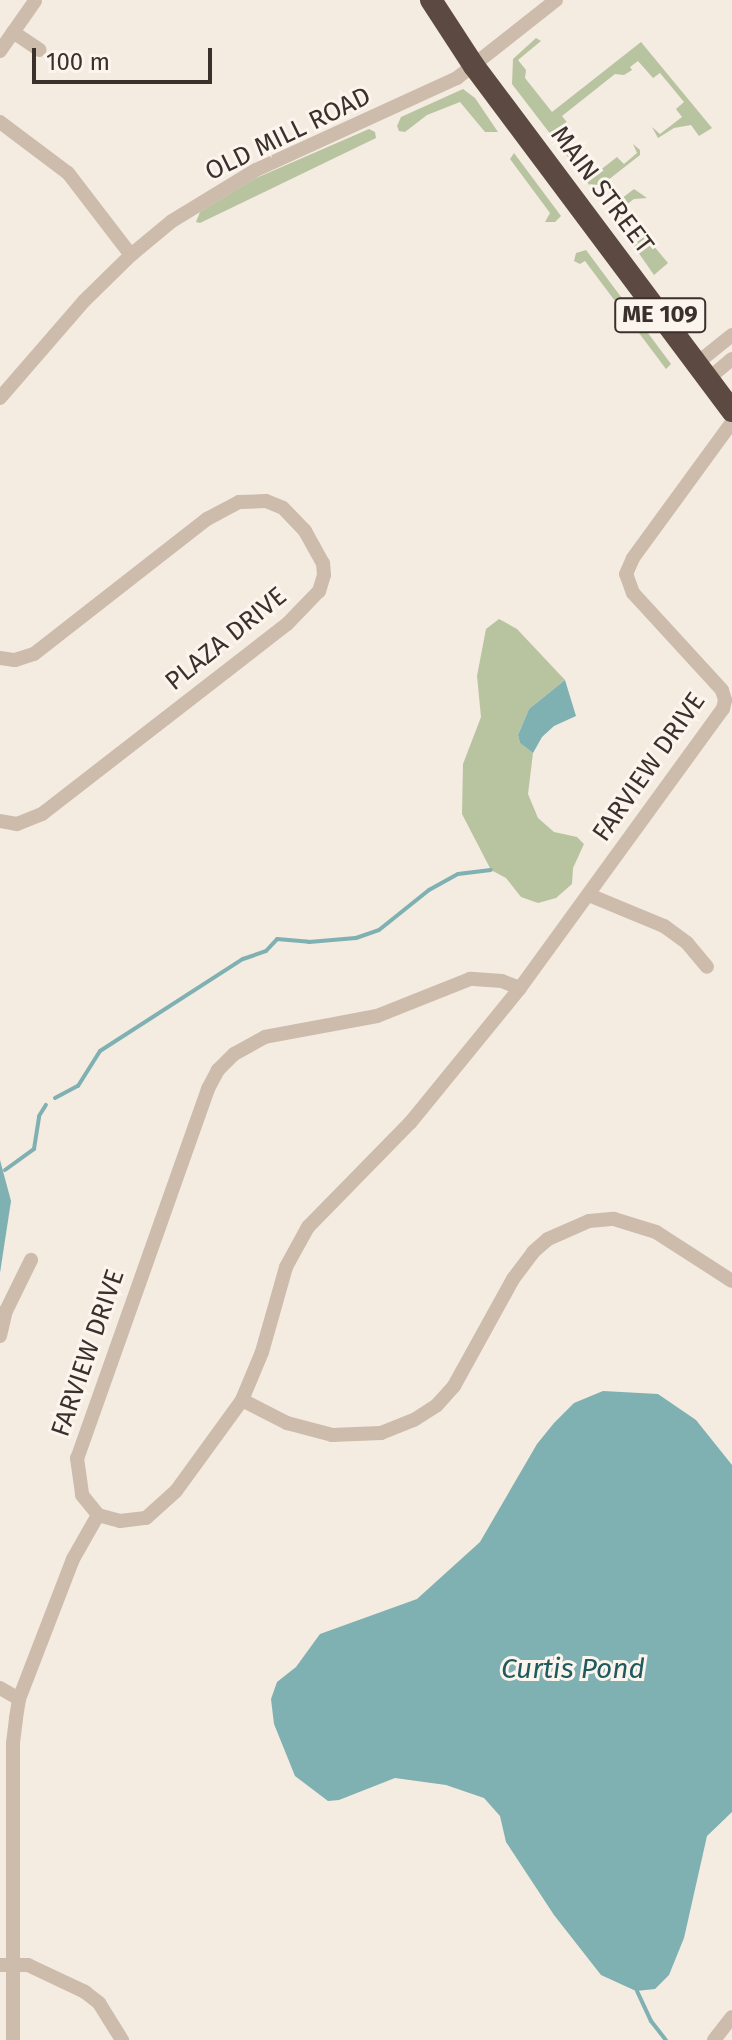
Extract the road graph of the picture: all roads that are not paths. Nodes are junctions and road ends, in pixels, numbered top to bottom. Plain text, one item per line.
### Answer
1 (431, 0) edge
2 (556, 0) edge
3 (35, 1) edge
4 (13, 32) junction
5 (40, 50) dead end
6 (0, 51) edge
7 (474, 66) junction
8 (0, 122) edge
9 (131, 255) junction
10 (732, 335) edge
11 (732, 359) edge
12 (702, 372) junction
13 (0, 398) edge
14 (732, 411) edge
15 (732, 422) edge
16 (0, 658) edge
17 (0, 821) edge
18 (589, 895) junction
19 (707, 967) dead end
20 (520, 988) junction
21 (31, 1260) dead end
22 (732, 1281) edge
23 (0, 1336) edge
24 (242, 1400) junction
25 (98, 1515) junction
26 (0, 1688) edge
27 (19, 1699) junction
28 (7, 1963) edge
29 (732, 2017) edge
30 (13, 2040) edge
31 (122, 2040) edge
32 (714, 2040) edge

1 - 7 highway, MAIN STREET / ME 109
2 - 7 street, OLD MILL ROAD
3 - 4 street
4 - 5 street
4 - 6 street
7 - 9 street, OLD MILL ROAD
7 - 12 highway, MAIN STREET / ME 109
8 - 9 street
9 - 13 street, OLD MILL ROAD
10 - 12 street
11 - 12 street
12 - 14 highway, MAIN STREET / ME 109
15 - 18 street, FARVIEW DRIVE
16 - 17 street, PLAZA DRIVE
18 - 19 street
18 - 20 street, FARVIEW DRIVE
20 - 24 street, FARVIEW DRIVE
20 - 25 street, FARVIEW DRIVE
21 - 23 street
22 - 24 street
24 - 25 street, FARVIEW DRIVE
25 - 27 street
26 - 27 street
27 - 28 street
28 - 30 street
28 - 31 street
29 - 32 street

